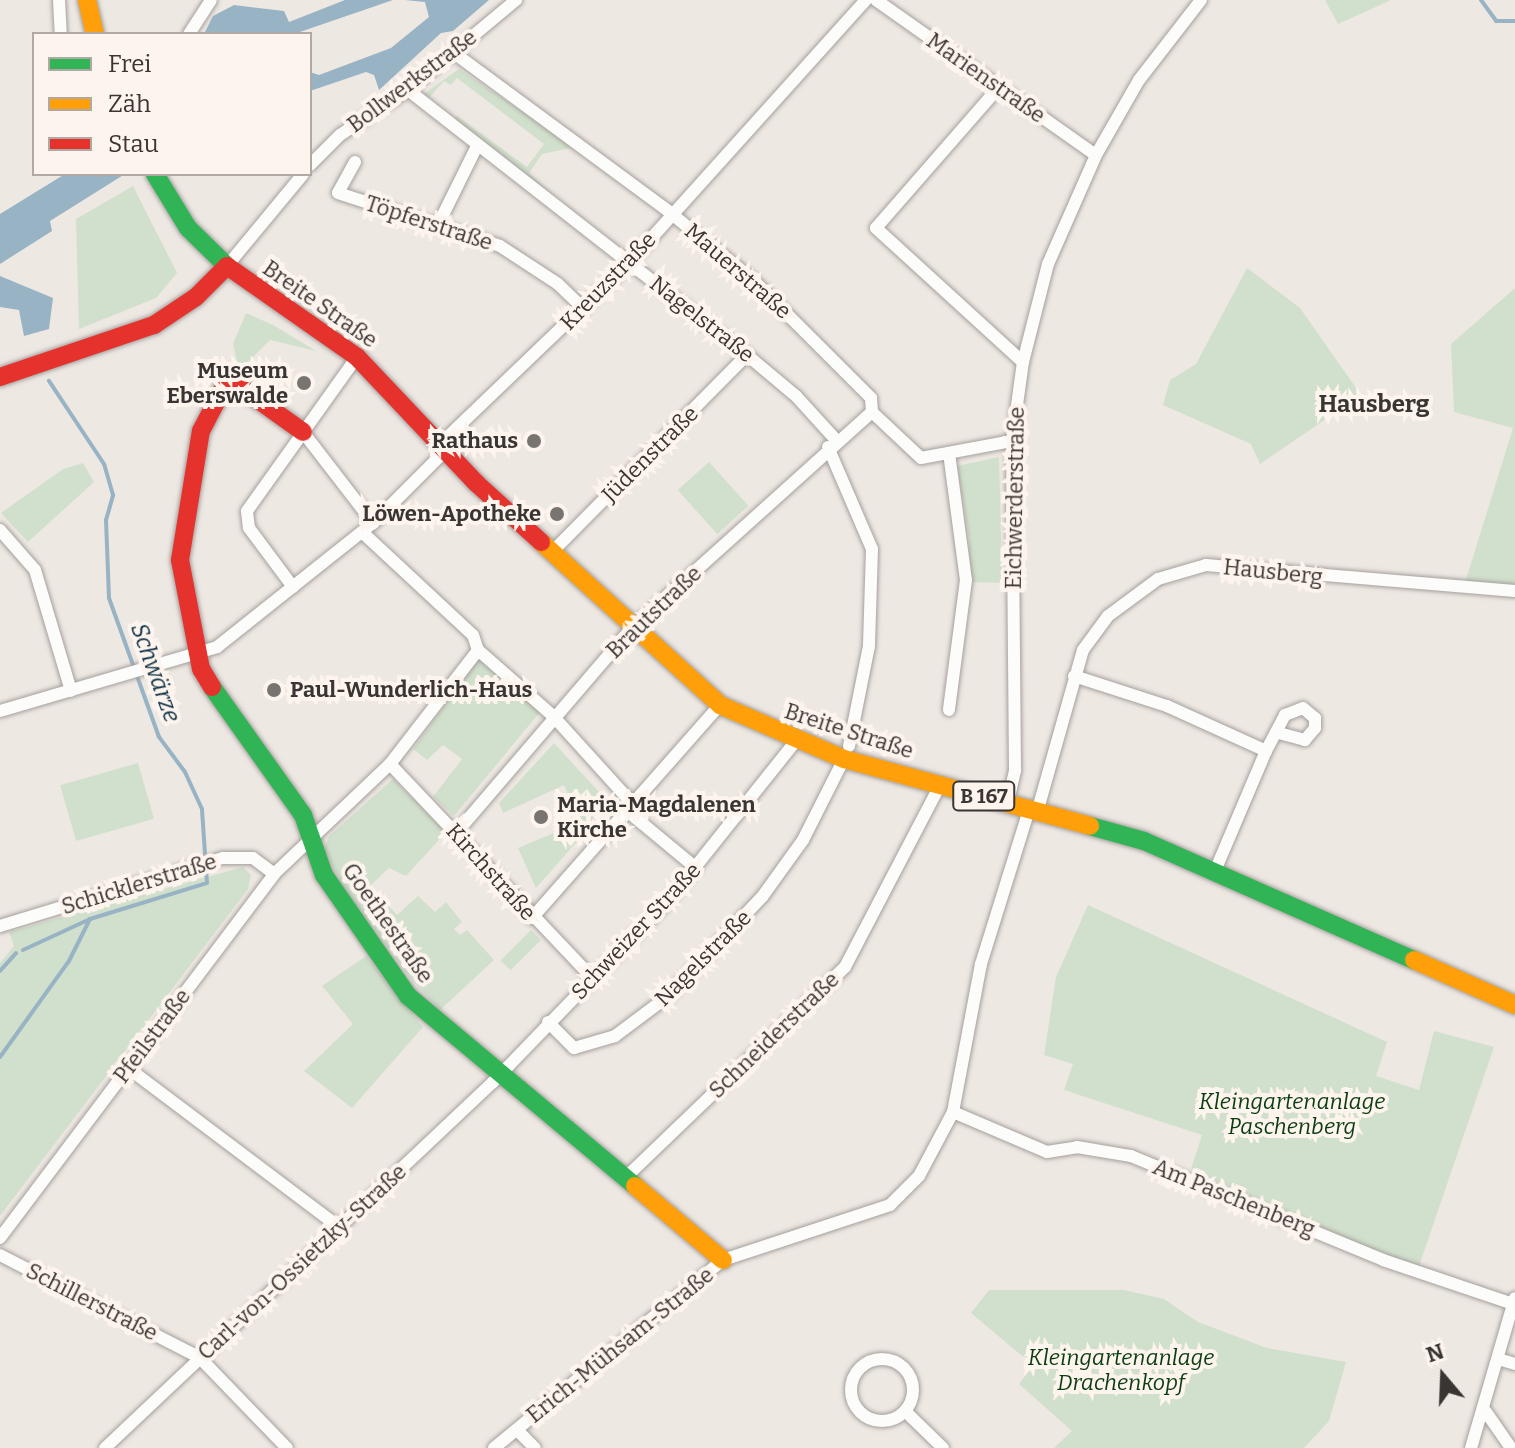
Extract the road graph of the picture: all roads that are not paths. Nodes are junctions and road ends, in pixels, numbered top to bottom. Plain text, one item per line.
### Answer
1 (59, 0) edge
2 (87, 0) edge
3 (211, 0) edge
4 (516, 0) edge
5 (866, 0) edge
6 (876, 0) edge
7 (1201, 0) edge
8 (61, 32) edge
9 (95, 32) edge
10 (190, 32) edge
11 (454, 53) junction
12 (999, 87) junction
13 (408, 90) junction
14 (477, 146) junction
15 (1096, 155) junction
16 (355, 162) dead end
17 (312, 163) edge
18 (156, 176) edge
19 (301, 176) edge
20 (672, 214) junction
21 (438, 225) junction
22 (629, 263) junction
23 (227, 266) junction
24 (584, 309) junction
25 (747, 355) junction
26 (357, 357) junction
27 (1023, 362) junction
28 (0, 377) edge
29 (872, 412) junction
30 (303, 432) junction
31 (1012, 441) junction
32 (832, 444) junction
33 (442, 446) junction
34 (949, 453) junction
35 (373, 523) junction
36 (0, 530) edge
37 (362, 532) junction
38 (552, 552) junction
39 (293, 587) junction
40 (1515, 591) edge
41 (633, 627) junction
42 (478, 650) junction
43 (199, 654) junction
44 (1074, 676) junction
45 (71, 691) junction
46 (720, 705) junction
47 (949, 710) dead end
48 (0, 711) edge
49 (553, 716) junction
50 (1276, 732) dead end
51 (795, 742) junction
52 (1266, 751) junction
53 (847, 752) junction
54 (390, 764) junction
55 (940, 785) junction
56 (1008, 801) junction
57 (629, 806) junction
58 (1034, 808) junction
59 (457, 832) junction
60 (311, 839) junction
61 (696, 868) junction
62 (1215, 871) junction
63 (274, 874) junction
64 (532, 918) junction
65 (0, 926) edge
66 (593, 979) junction
67 (1515, 1005) edge
68 (548, 1022) junction
69 (128, 1068) junction
70 (498, 1075) junction
71 (953, 1112) junction
72 (624, 1179) junction
73 (339, 1227) junction
74 (0, 1238) edge
75 (0, 1255) edge
76 (723, 1260) junction
77 (1514, 1300) edge
78 (200, 1358) junction
79 (1498, 1359) junction
80 (1515, 1364) edge
81 (905, 1411) junction
82 (1486, 1412) junction
83 (517, 1430) junction
84 (105, 1448) edge
85 (287, 1448) edge
86 (494, 1448) edge
87 (535, 1448) edge
88 (943, 1448) edge
89 (1471, 1448) edge
90 (1511, 1448) edge

1 - 8 street
2 - 9 main road
3 - 10 street
4 - 11 street, Bollwerkstraße
5 - 20 street, Kreuzstraße
6 - 12 street, Marienstraße
7 - 15 street, Eichwerderstraße
11 - 13 street, Bollwerkstraße
11 - 20 street, Mauerstraße
12 - 15 street, Marienstraße
12 - 27 street
13 - 14 street, Nagelstraße
13 - 17 street, Bollwerkstraße
14 - 21 street
14 - 22 street, Nagelstraße
15 - 27 street, Eichwerderstraße
16 - 21 street, Töpferstraße
18 - 23 main road, Breite Straße
19 - 23 street
20 - 22 street, Kreuzstraße
20 - 29 street, Mauerstraße
21 - 24 street, Töpferstraße
22 - 24 street, Kreuzstraße
22 - 25 street, Nagelstraße
23 - 26 main road, Breite Straße / B 167
23 - 28 main road
24 - 33 street, Kreuzstraße
25 - 32 street, Nagelstraße
25 - 38 street, Jüdenstraße
26 - 30 street
26 - 33 main road, Breite Straße / B 167
27 - 31 street, Eichwerderstraße
29 - 32 street, Brautstraße
29 - 34 street, Mauerstraße
30 - 35 street
30 - 39 street
30 - 43 main road, Goethestraße
31 - 34 street, Mauerstraße
31 - 56 street, Eichwerderstraße
32 - 41 street, Brautstraße
32 - 53 street, Nagelstraße
33 - 35 street, Kreuzstraße
33 - 38 main road, Breite Straße / B 167
34 - 47 street
35 - 37 street, Kreuzstraße
36 - 45 street
37 - 39 street, Kreuzstraße
37 - 42 street
38 - 41 main road, Breite Straße / B 167
39 - 43 street, Kreuzstraße
40 - 44 street, Hausberg
41 - 46 main road, Breite Straße / B 167
41 - 49 street, Brautstraße
42 - 49 street
42 - 54 street, Pfeilstraße
43 - 45 street, Kreuzstraße
43 - 60 main road, Goethestraße
44 - 52 street
44 - 58 street, Hausberg
45 - 48 street, Kreuzstraße
46 - 51 main road, Breite Straße / B 167
46 - 57 street
49 - 57 street
49 - 59 street, Brautstraße
50 - 52 street
51 - 53 main road, Breite Straße / B 167
51 - 61 street, Schweizer Straße
52 - 62 street
53 - 55 main road, Breite Straße / B 167
53 - 68 street, Nagelstraße
54 - 59 street, Kirchstraße
54 - 60 street, Pfeilstraße
55 - 56 main road, Breite Straße / B 167
55 - 72 street, Schneiderstraße
56 - 58 main road, Breite Straße / B 167
57 - 61 street
57 - 64 street
58 - 62 main road, Breite Straße / B 167
58 - 71 street, Erich-Mühsam-Straße
59 - 64 street, Kirchstraße
60 - 63 street, Pfeilstraße
60 - 70 main road, Goethestraße
61 - 66 street, Schweizer Straße
62 - 67 main road, Breite Straße / B 167
63 - 65 street, Schicklerstraße
63 - 69 street, Pfeilstraße
64 - 66 street, Kirchstraße
66 - 68 street, Schweizer Straße
68 - 70 street, Schweizer Straße
69 - 73 street
69 - 74 street, Pfeilstraße
70 - 72 main road, Goethestraße
70 - 73 street, Carl-von-Ossietzky-Straße
71 - 76 street, Erich-Mühsam-Straße
71 - 77 street, Am Paschenberg
72 - 76 main road, Goethestraße
73 - 78 street, Carl-von-Ossietzky-Straße
75 - 78 street, Schillerstraße
76 - 83 street, Erich-Mühsam-Straße
77 - 79 street, Am Paschenberg
78 - 84 street, Carl-von-Ossietzky-Straße
78 - 85 street, Schillerstraße
79 - 80 street
79 - 82 street, Am Paschenberg
81 - 81 street
81 - 88 street
82 - 89 street, Am Paschenberg
82 - 90 street
83 - 86 street, Erich-Mühsam-Straße
83 - 87 street

